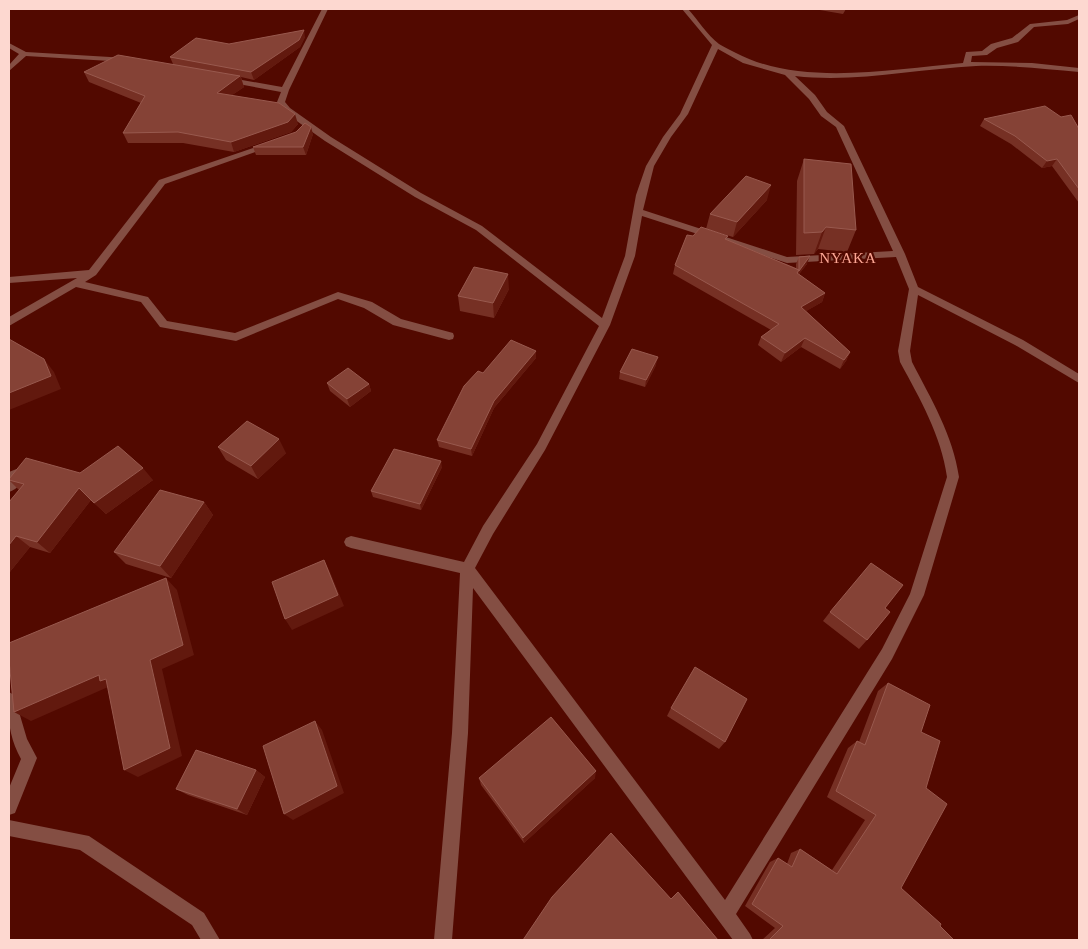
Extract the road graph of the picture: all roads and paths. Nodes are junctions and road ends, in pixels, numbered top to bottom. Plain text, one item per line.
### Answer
1 (325, 9) edge
2 (685, 9) edge
3 (1079, 17) edge
4 (9, 45) edge
5 (716, 45) junction
6 (24, 54) junction
7 (133, 61) edge
8 (966, 65) junction
9 (9, 69) edge
10 (1079, 70) edge
11 (788, 73) junction
12 (218, 78) edge
13 (284, 90) junction
14 (279, 142) edge
15 (638, 212) junction
16 (900, 254) junction
17 (92, 273) junction
18 (9, 280) edge
19 (75, 283) junction
20 (914, 289) junction
21 (9, 322) edge
22 (605, 325) junction
23 (449, 336) dead end
24 (1079, 379) edge
25 (9, 478) edge
26 (9, 487) edge
27 (351, 542) dead end
28 (467, 568) junction
29 (9, 700) edge
30 (9, 806) edge
31 (9, 828) edge
32 (726, 914) junction
33 (211, 940) edge
34 (443, 940) edge
35 (744, 940) edge

1 - 13 street
2 - 5 street
3 - 8 street
4 - 6 street
5 - 11 street
5 - 15 street
6 - 7 street
6 - 9 street
8 - 10 street
8 - 11 street
11 - 16 street
12 - 13 street
13 - 22 street
14 - 17 street
15 - 16 street
15 - 22 street
16 - 20 street
17 - 18 street
17 - 19 street
19 - 21 street
19 - 23 street
20 - 24 street
20 - 32 street
22 - 28 street
25 - 26 street
27 - 28 street
28 - 32 street
28 - 34 street
29 - 30 street
31 - 33 street
32 - 35 street

